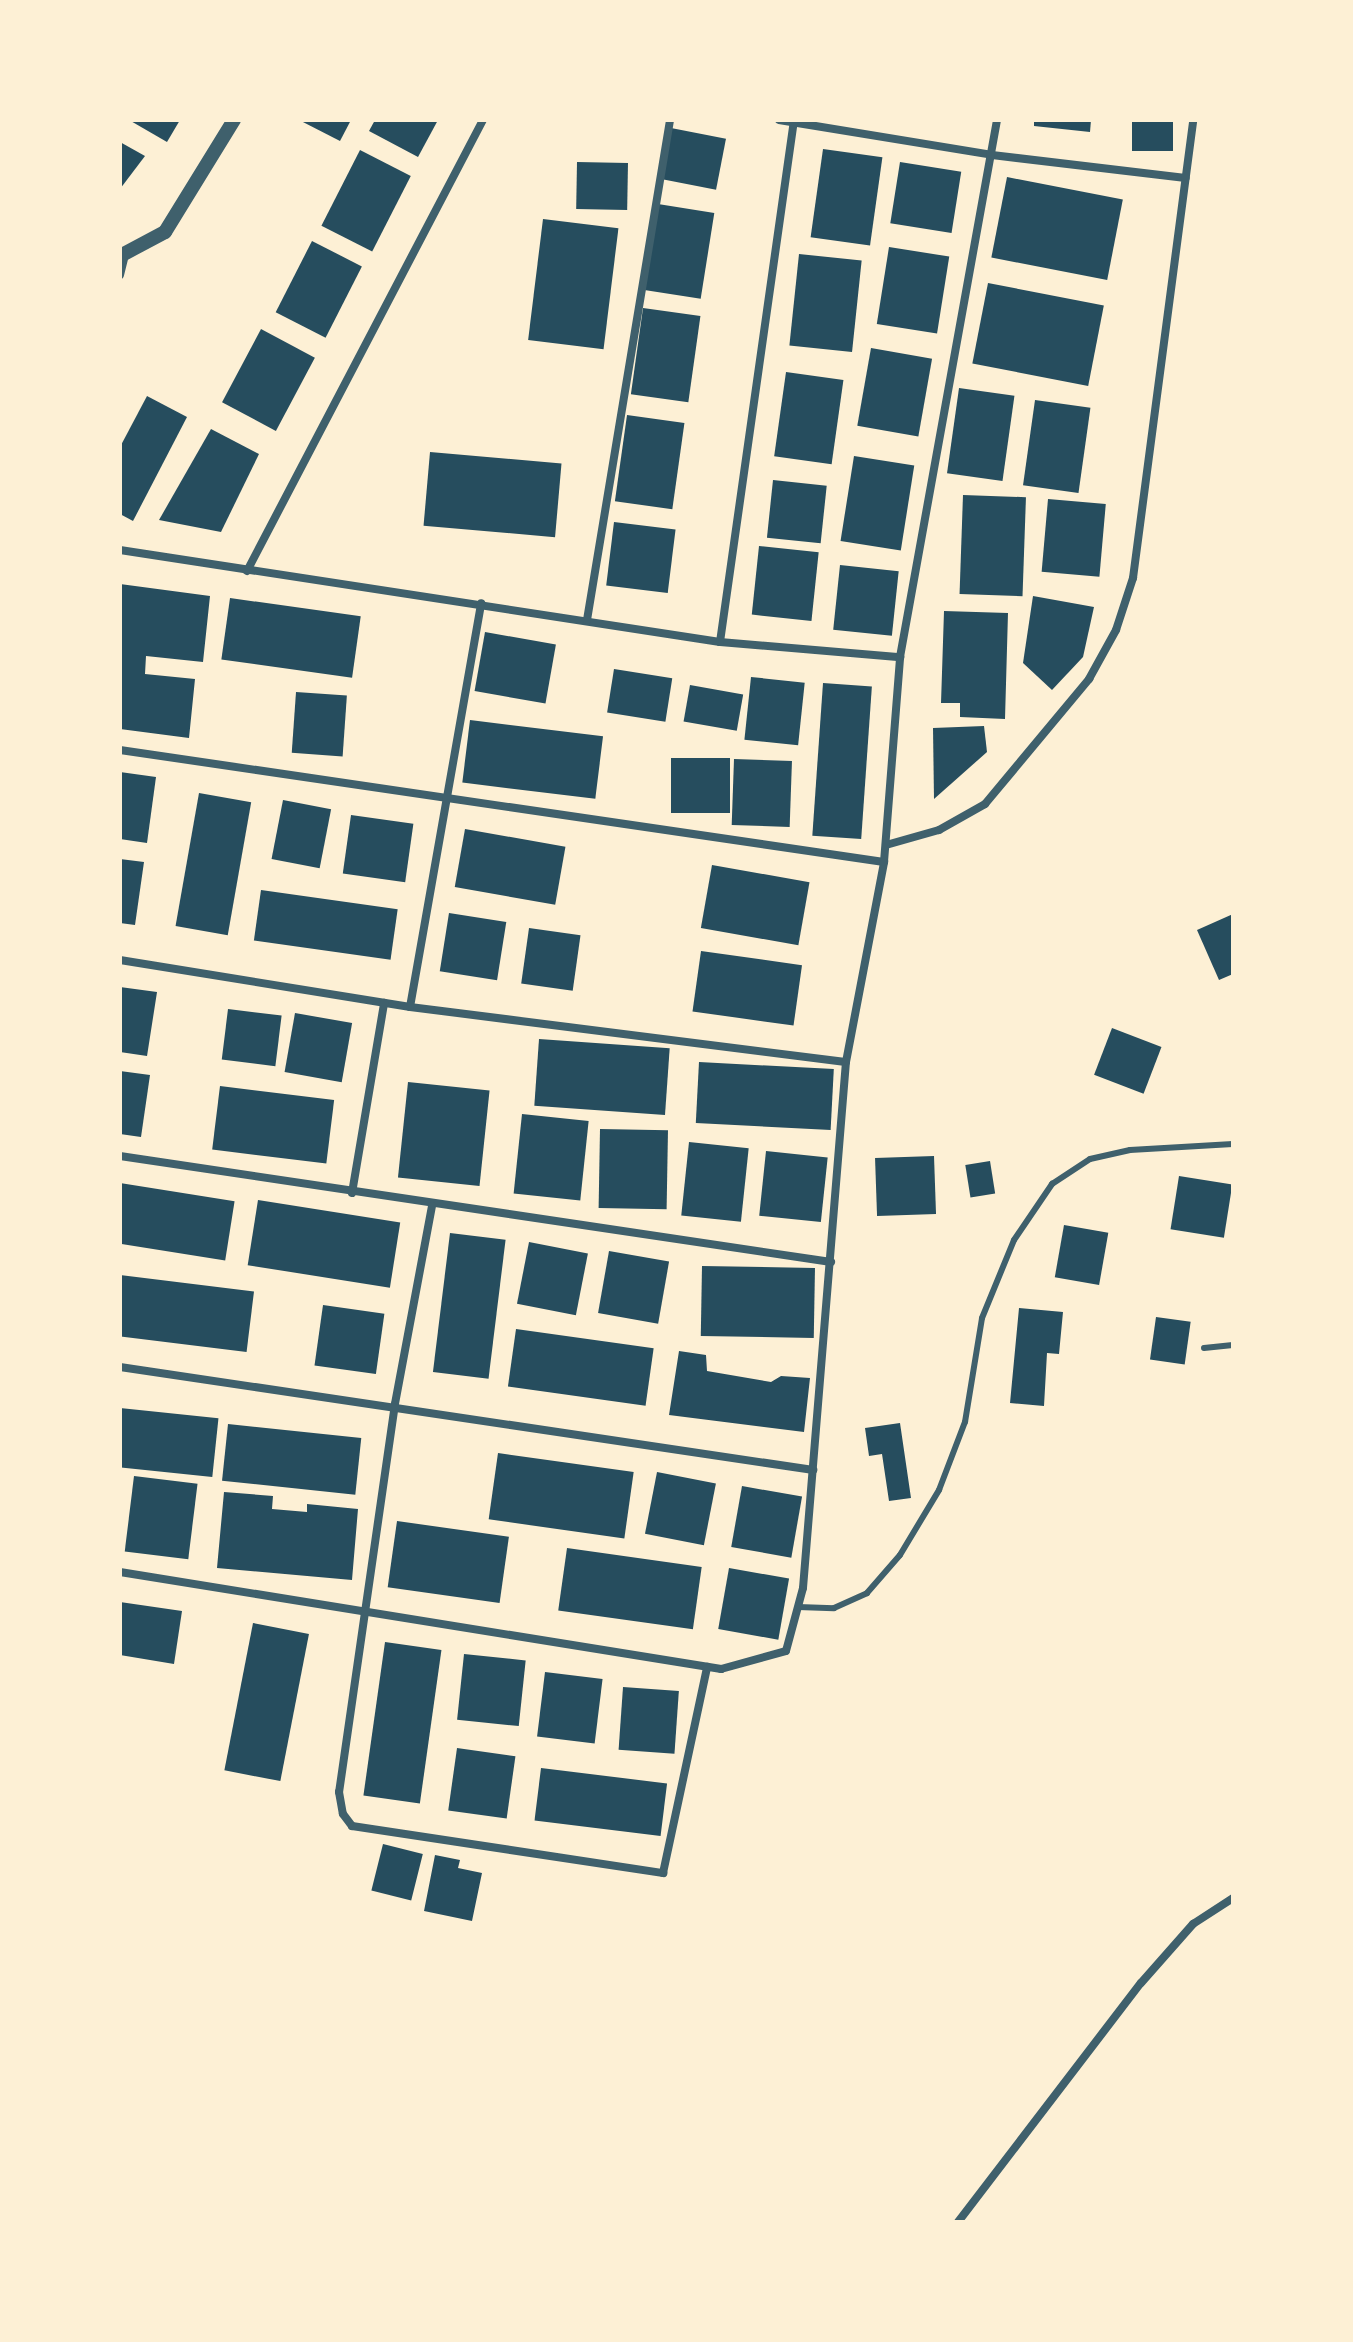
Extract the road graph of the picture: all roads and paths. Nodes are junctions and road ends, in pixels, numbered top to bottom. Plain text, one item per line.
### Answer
1 (234, 120) edge
2 (483, 120) edge
3 (670, 120) edge
4 (779, 120) edge
5 (997, 120) edge
6 (1193, 120) edge
7 (794, 122) edge
8 (992, 155) junction
9 (1186, 178) junction
10 (122, 257) edge
11 (120, 275) edge
12 (120, 550) edge
13 (247, 571) junction
14 (481, 603) junction
15 (587, 620) junction
16 (720, 642) junction
17 (900, 657) junction
18 (120, 750) edge
19 (446, 800) junction
20 (886, 845) junction
21 (884, 862) junction
22 (120, 960) edge
23 (384, 1003) junction
24 (410, 1007) junction
25 (846, 1062) junction
26 (1233, 1144) edge
27 (120, 1156) edge
28 (352, 1193) junction
29 (432, 1206) junction
30 (831, 1262) junction
31 (1233, 1345) edge
32 (1204, 1348) dead end
33 (120, 1367) edge
34 (395, 1404) junction
35 (813, 1470) junction
36 (120, 1572) edge
37 (798, 1607) junction
38 (366, 1608) junction
39 (707, 1667) junction
40 (1233, 1898) edge
41 (958, 2222) edge

1 - 10 street
2 - 13 street
3 - 15 street
4 - 7 street
5 - 8 street
6 - 9 street
7 - 8 street
7 - 16 street
8 - 9 street
8 - 17 street
9 - 20 street
10 - 11 street
12 - 13 street
13 - 14 street
14 - 15 street
14 - 19 street
15 - 16 street
16 - 17 street
17 - 20 street
18 - 19 street
19 - 21 street
19 - 24 street
20 - 21 street
21 - 25 street
22 - 23 street
23 - 24 street
23 - 28 street
24 - 25 street
25 - 30 street
26 - 37 lane
27 - 28 street
28 - 29 street
29 - 30 street
29 - 34 street
30 - 35 street
31 - 32 lane
33 - 34 street
34 - 35 street
34 - 38 street
35 - 37 street
36 - 38 street
37 - 39 street
38 - 39 street
38 - 39 street
40 - 41 street

